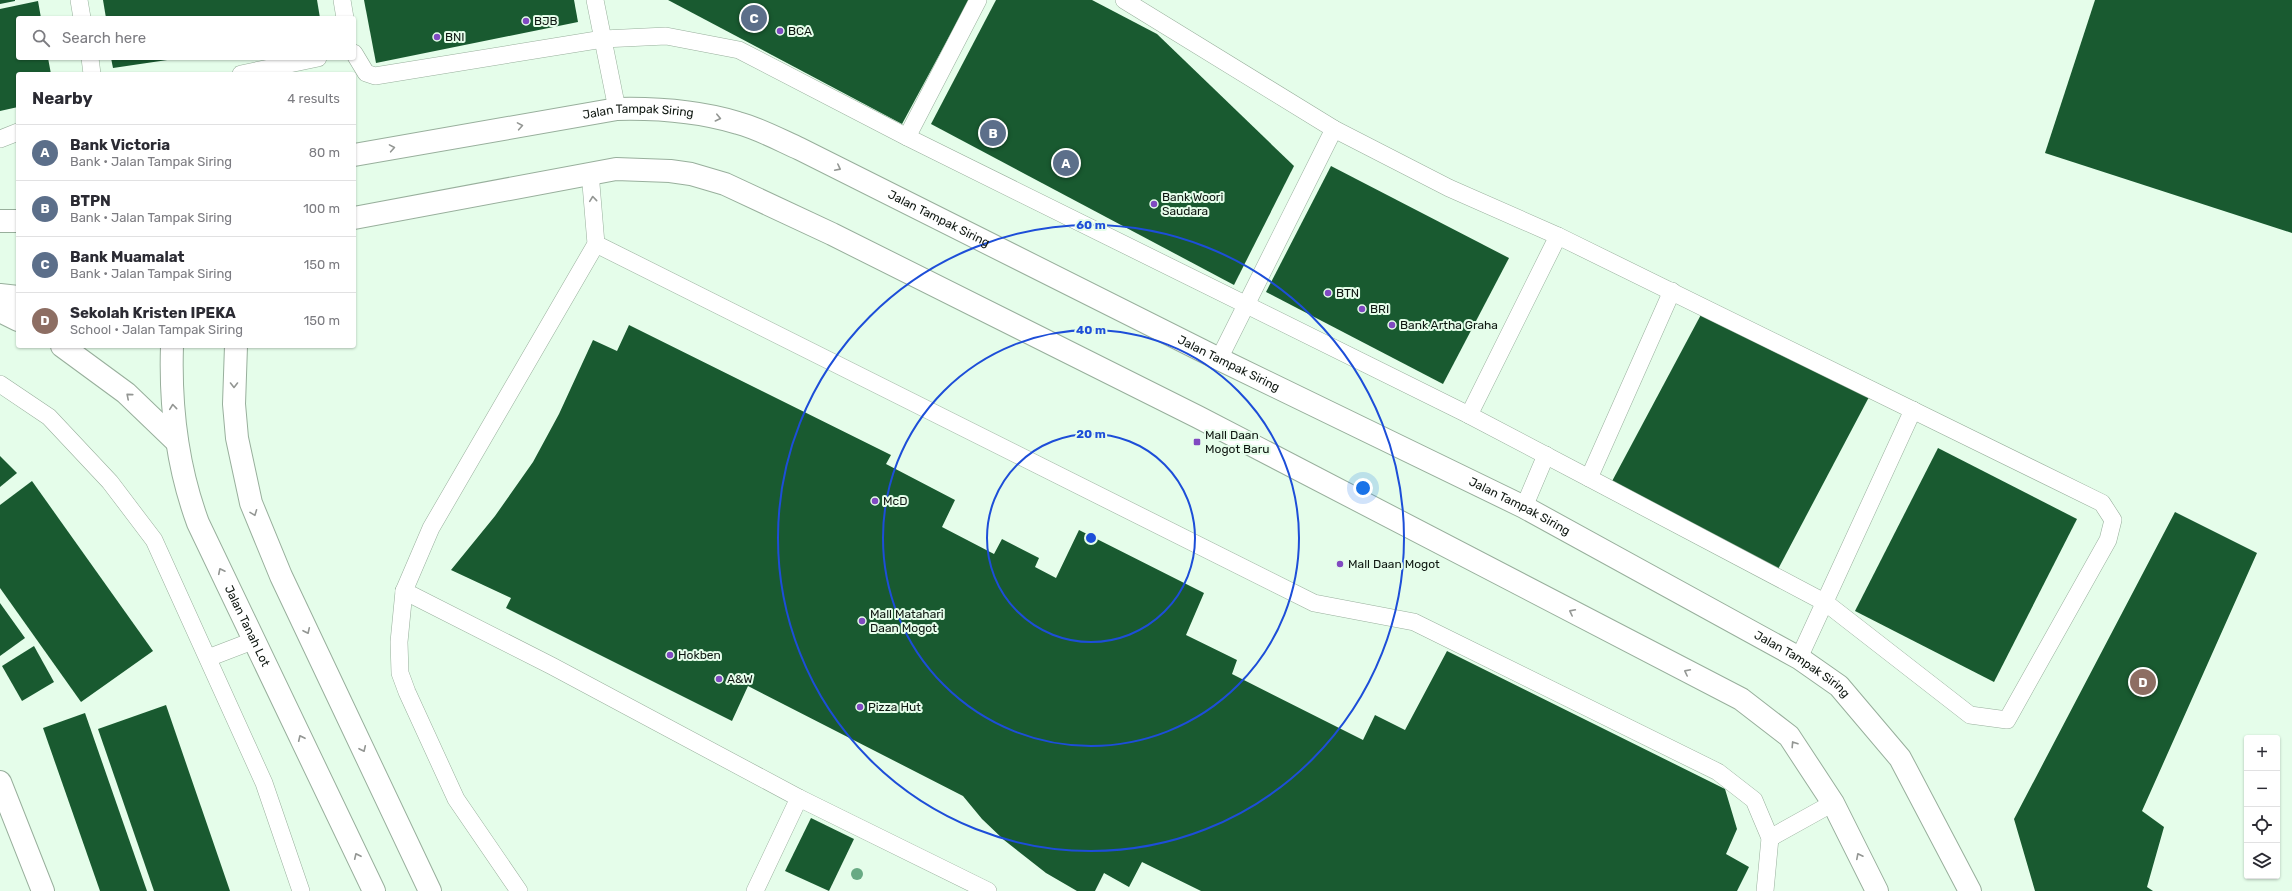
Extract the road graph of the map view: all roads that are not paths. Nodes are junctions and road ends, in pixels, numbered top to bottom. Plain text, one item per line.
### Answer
1 (79, 0) edge
2 (342, 0) edge
3 (595, 0) edge
4 (978, 0) edge
5 (1124, 0) edge
6 (82, 16) edge
7 (346, 16) edge
8 (603, 39) junction
9 (356, 57) edge
10 (90, 60) edge
11 (308, 60) edge
12 (92, 72) edge
13 (251, 72) edge
14 (617, 109) junction
15 (1334, 129) junction
16 (16, 133) edge
17 (907, 137) junction
18 (0, 139) edge
19 (356, 155) edge
20 (590, 172) junction
21 (356, 218) edge
22 (0, 221) edge
23 (16, 221) edge
24 (1558, 236) junction
25 (596, 244) junction
26 (1672, 291) junction
27 (0, 295) edge
28 (16, 297) edge
29 (1246, 304) junction
30 (0, 311) edge
31 (16, 319) edge
32 (65, 348) edge
33 (172, 348) edge
34 (236, 348) edge
35 (1220, 359) junction
36 (0, 384) edge
37 (1913, 410) junction
38 (1469, 415) junction
39 (177, 442) junction
40 (1546, 455) junction
41 (1589, 478) junction
42 (1524, 507) junction
43 (404, 590) junction
44 (1826, 603) junction
45 (255, 640) junction
46 (208, 658) junction
47 (1799, 658) junction
48 (0, 782) edge
49 (799, 798) junction
50 (1832, 803) junction
51 (1770, 838) junction
52 (43, 891) edge
53 (301, 891) edge
54 (374, 891) edge
55 (430, 891) edge
56 (519, 891) edge
57 (755, 891) edge
58 (988, 891) edge
59 (1766, 891) edge
60 (1876, 891) edge
61 (1970, 891) edge

1 - 6 lane
2 - 7 lane
3 - 8 lane
4 - 17 lane
5 - 15 lane
8 - 9 lane
8 - 14 lane
8 - 17 lane
10 - 12 lane
11 - 13 lane
19 -> 14 main road, Jalan Tampak Siring
14 -> 35 main road, Jalan Tampak Siring
15 - 24 lane
15 - 29 lane
16 - 18 lane
17 - 29 lane
20 - 21 main road
25 -> 20 lane
50 -> 20 main road
22 - 23 main road
24 - 26 lane
24 - 38 lane
25 - 43 lane
25 - 51 lane
26 - 37 lane
26 - 41 lane
27 - 28 main road
29 - 35 lane
29 - 38 lane
30 - 31 main road
39 -> 32 main road
39 -> 33 main road, Jalan Tanah Lot
34 -> 55 main road
35 - 42 main road, Jalan Tampak Siring
36 - 46 lane
37 - 44 lane
37 - 44 lane
38 - 40 lane
45 -> 39 main road, Jalan Tanah Lot
40 - 41 lane
40 - 42 lane
41 - 44 lane
42 - 47 main road, Jalan Tampak Siring
43 - 49 lane
43 - 56 lane
44 - 47 lane
45 - 46 lane
54 -> 45 main road, Jalan Tanah Lot
46 - 53 lane
47 - 61 main road, Jalan Tampak Siring
48 - 52 main road
49 - 57 lane
49 - 58 lane
50 - 51 lane
60 -> 50 main road
51 - 59 lane

